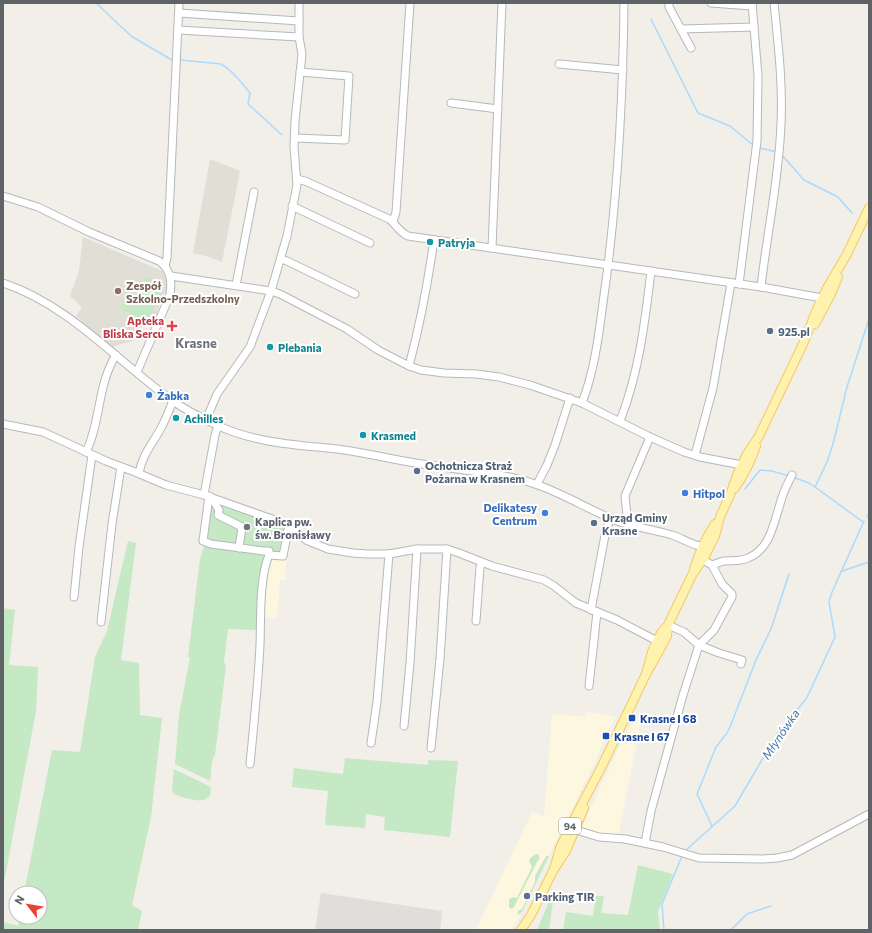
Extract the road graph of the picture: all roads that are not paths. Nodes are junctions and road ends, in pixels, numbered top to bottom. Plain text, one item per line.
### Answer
1 (179, 3) edge
2 (299, 3) edge
3 (410, 3) edge
4 (502, 3) edge
5 (624, 3) edge
6 (669, 3) edge
7 (711, 3) edge
8 (774, 3) edge
9 (752, 4) edge
10 (179, 13) junction
11 (299, 21) junction
12 (754, 27) junction
13 (681, 29) junction
14 (178, 30) junction
15 (299, 37) junction
16 (691, 48) dead end
17 (559, 64) dead end
18 (623, 70) junction
19 (300, 72) junction
20 (451, 103) dead end
21 (498, 109) junction
22 (294, 138) junction
23 (297, 179) junction
24 (254, 192) dead end
25 (3, 196) edge
26 (292, 206) junction
27 (869, 208) edge
28 (393, 222) junction
29 (434, 240) junction
30 (370, 243) dead end
31 (492, 248) junction
32 (847, 254) junction
33 (281, 259) junction
34 (608, 265) junction
35 (165, 266) junction
36 (651, 271) junction
37 (171, 276) junction
38 (3, 283) edge
39 (731, 283) junction
40 (739, 284) junction
41 (236, 285) junction
42 (761, 287) junction
43 (271, 291) junction
44 (355, 294) dead end
45 (831, 294) junction
46 (822, 298) junction
47 (824, 308) junction
48 (803, 344) junction
49 (116, 355) junction
50 (409, 366) junction
51 (137, 372) junction
52 (570, 398) junction
53 (173, 401) junction
54 (582, 402) junction
55 (206, 420) junction
56 (620, 421) junction
57 (3, 424) edge
58 (218, 426) junction
59 (759, 436) junction
60 (650, 437) junction
61 (89, 454) junction
62 (695, 456) junction
63 (751, 460) junction
64 (742, 465) junction
65 (121, 467) junction
66 (139, 473) junction
67 (792, 475) dead end
68 (742, 478) junction
69 (537, 484) junction
70 (730, 495) junction
71 (208, 496) junction
72 (720, 517) junction
73 (611, 518) junction
74 (626, 524) junction
75 (289, 525) junction
76 (711, 543) junction
77 (702, 547) junction
78 (239, 548) junction
79 (417, 549) junction
80 (447, 549) junction
81 (389, 554) junction
82 (269, 555) junction
83 (704, 558) junction
84 (482, 563) junction
85 (712, 565) junction
86 (692, 576) junction
87 (74, 597) dead end
88 (594, 611) junction
89 (476, 621) dead end
90 (101, 622) dead end
91 (668, 625) junction
92 (665, 638) junction
93 (657, 641) junction
94 (699, 645) junction
95 (658, 653) junction
96 (741, 664) dead end
97 (646, 674) junction
98 (589, 686) dead end
99 (404, 726) dead end
100 (371, 743) dead end
101 (431, 748) dead end
102 (250, 764) dead end
103 (592, 786) junction
104 (869, 814) edge
105 (576, 830) junction
106 (645, 843) junction
107 (554, 869) junction
108 (531, 915) junction
109 (521, 930) edge
110 (528, 930) edge

1 - 10 street
2 - 11 street
3 - 28 street
4 - 21 street
5 - 18 street
6 - 13 street
7 - 9 street
8 - 42 street
9 - 12 street
10 - 11 street
10 - 14 street
11 - 15 street
12 - 13 street
12 - 40 street
13 - 16 street
14 - 15 street
14 - 35 street
15 - 19 street
17 - 18 street
18 - 34 street
19 - 22 street
19 - 22 street
20 - 21 street
21 - 31 street
22 - 23 street
23 - 26 street
23 - 28 street
24 - 41 street
25 - 35 street
26 - 30 street
26 - 33 street
27 - 32 main road, 94
28 - 29 street
29 - 31 street
29 - 50 street
31 - 34 street
32 - 45 main road, 94
32 - 46 main road, 94
33 - 43 street
33 - 44 street
34 - 36 street
34 - 54 street
35 - 37 street
36 - 39 street
36 - 56 street
37 - 41 street
37 - 51 street
38 - 49 street
39 - 40 street
39 - 62 street
40 - 42 street
41 - 43 street
42 - 46 street
43 - 50 street
43 - 55 street
45 - 46 street
45 - 47 main road, 94
46 - 47 street
46 - 48 main road, 94
47 - 48 main road, 94
48 - 59 main road, 94
49 - 51 street
49 - 61 street
50 - 52 street
51 - 53 street
52 - 54 street
52 - 69 street
53 - 55 street
53 - 66 street
54 - 56 street
55 - 58 street
56 - 60 street
57 - 61 street
58 - 69 street
58 - 71 street
59 - 63 main road, 94
59 - 64 main road, 94
60 - 62 street
60 - 74 street
61 - 65 street
61 - 87 street
62 - 64 street
63 - 64 street
63 - 68 main road, 94
64 - 68 street
64 - 70 main road, 94
65 - 66 street
65 - 90 street
66 - 71 street
67 - 85 street
68 - 70 main road, 94
69 - 73 street
70 - 72 main road, 94
71 - 75 street
71 - 78 street
71 - 78 street
72 - 76 main road, 94
72 - 77 main road, 94
73 - 74 street
73 - 88 street
74 - 77 street
75 - 81 street
75 - 82 street
76 - 77 street
76 - 83 main road, 94
77 - 83 street
77 - 86 main road, 94
78 - 82 street
79 - 80 street
79 - 81 street
79 - 99 street
80 - 84 street
80 - 101 street
81 - 100 street
82 - 102 street
83 - 85 street
83 - 86 main road, 94
84 - 88 street
84 - 89 street
85 - 94 street
86 - 91 main road, 94
88 - 93 street
88 - 98 street
91 - 92 main road, 94
91 - 93 main road, 94
91 - 94 street
92 - 93 street
92 - 95 main road, 94
93 - 95 street
93 - 97 main road, 94
94 - 96 street
94 - 106 street
95 - 97 main road, 94
97 - 103 main road, 94
103 - 105 main road, 94
103 - 107 main road, 94
104 - 106 street
105 - 106 street
105 - 107 main road, 94
107 - 108 main road, 94
108 - 109 main road, 94
108 - 110 main road, 94

